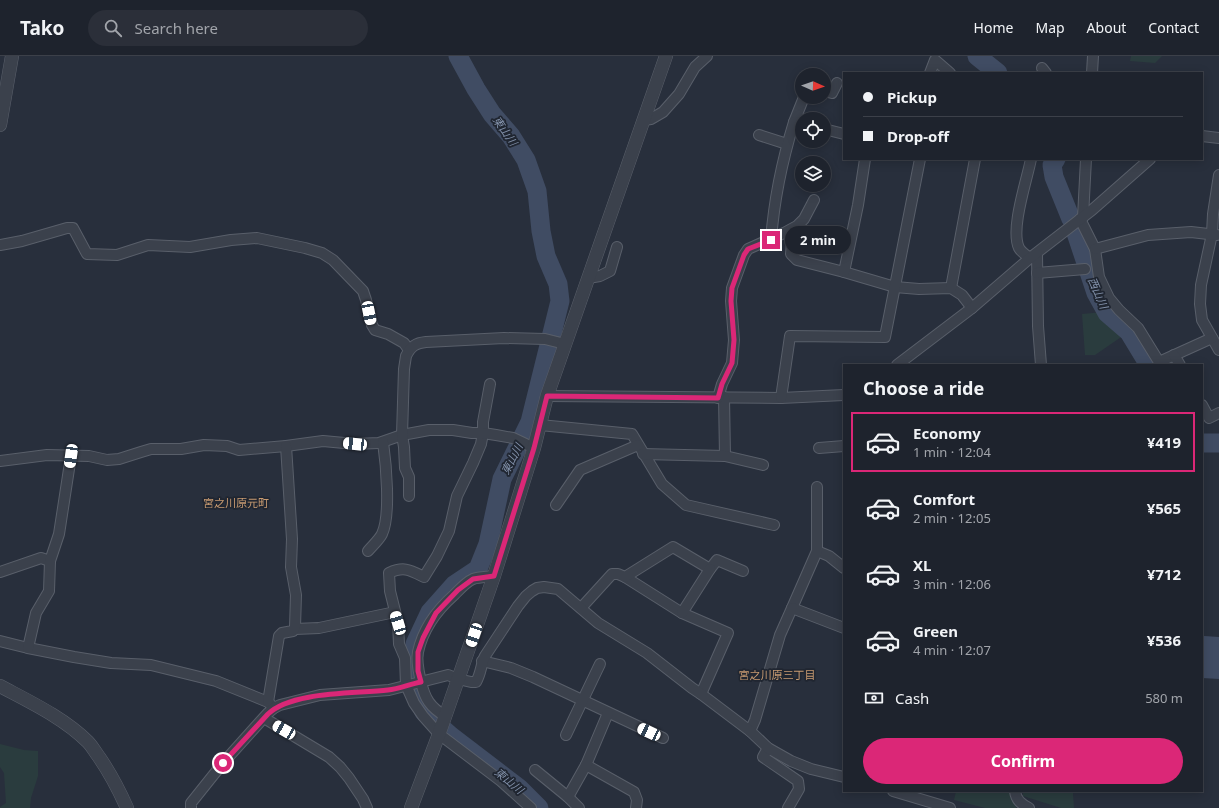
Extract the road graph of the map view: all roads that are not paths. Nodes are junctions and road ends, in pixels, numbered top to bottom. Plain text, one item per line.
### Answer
1 (12, 56) edge
2 (666, 56) edge
3 (707, 56) edge
4 (1093, 56) edge
5 (930, 72) edge
6 (949, 72) edge
7 (1092, 72) edge
8 (837, 83) dead end
9 (831, 93) edge
10 (644, 120) junction
11 (0, 125) edge
12 (795, 129) edge
13 (831, 131) edge
14 (843, 134) edge
15 (759, 135) dead end
16 (1203, 136) edge
17 (1219, 138) edge
18 (787, 144) junction
19 (865, 160) edge
20 (920, 160) edge
21 (975, 160) edge
22 (1032, 160) edge
23 (1086, 160) edge
24 (1149, 160) edge
25 (1219, 176) edge
26 (814, 200) dead end
27 (1082, 218) junction
28 (1216, 234) edge
29 (771, 240) junction
30 (792, 242) dead end
31 (0, 245) edge
32 (617, 247) dead end
33 (1095, 250) junction
34 (1033, 256) junction
35 (1085, 269) dead end
36 (844, 272) junction
37 (1037, 272) junction
38 (588, 278) junction
39 (895, 287) junction
40 (951, 288) junction
41 (972, 308) junction
42 (1212, 338) junction
43 (560, 342) junction
44 (409, 350) junction
45 (1219, 350) edge
46 (1174, 355) junction
47 (899, 364) edge
48 (1041, 364) edge
49 (1179, 364) edge
50 (490, 384) dead end
51 (843, 395) edge
52 (547, 396) junction
53 (721, 397) junction
54 (781, 398) junction
55 (1203, 407) edge
56 (1219, 413) edge
57 (540, 425) junction
58 (483, 433) junction
59 (402, 435) junction
60 (383, 442) junction
61 (525, 444) junction
62 (286, 446) junction
63 (843, 446) edge
64 (819, 448) dead end
65 (641, 450) junction
66 (71, 456) junction
67 (725, 456) junction
68 (0, 461) edge
69 (763, 465) dead end
70 (817, 487) dead end
71 (409, 496) dead end
72 (556, 505) dead end
73 (774, 524) dead end
74 (368, 551) dead end
75 (817, 551) junction
76 (50, 561) junction
77 (843, 566) edge
78 (710, 569) junction
79 (743, 571) dead end
80 (0, 572) edge
81 (494, 576) junction
82 (626, 577) junction
83 (582, 608) junction
84 (792, 608) junction
85 (395, 612) junction
86 (682, 613) junction
87 (843, 628) edge
88 (295, 630) junction
89 (0, 641) edge
90 (28, 648) junction
91 (482, 661) junction
92 (600, 664) dead end
93 (458, 679) junction
94 (414, 684) junction
95 (0, 686) edge
96 (701, 694) junction
97 (584, 700) junction
98 (271, 705) junction
99 (608, 713) junction
100 (264, 718) junction
101 (444, 719) junction
102 (750, 731) junction
103 (439, 734) junction
104 (566, 735) dead end
105 (663, 738) dead end
106 (768, 748) junction
107 (586, 765) junction
108 (535, 770) dead end
109 (843, 778) edge
110 (899, 792) edge
111 (1015, 792) edge
112 (568, 797) junction
113 (127, 808) edge
114 (192, 808) edge
115 (367, 808) edge
116 (411, 808) edge
117 (531, 808) edge
118 (579, 808) edge
119 (636, 808) edge
120 (788, 808) edge
121 (950, 808) edge
122 (1029, 808) edge

1 - 11 street
2 - 10 street
3 - 10 street
4 - 7 street
5 - 6 street
8 - 9 street
10 - 38 street
12 - 18 street
13 - 14 street
15 - 18 street
16 - 17 street
18 - 29 street
19 - 36 street
20 - 39 street
21 - 40 street
22 - 34 street
23 - 27 street
24 - 27 street
25 - 28 street
26 - 29 street
27 - 33 street
27 - 34 street
28 - 33 street
28 - 42 street
29 - 53 street
30 - 36 street
31 - 44 street
32 - 38 street
33 - 46 street
34 - 37 street
34 - 41 street
35 - 37 street
36 - 39 street
37 - 48 street
38 - 43 street
39 - 40 street
39 - 54 street
40 - 41 street
41 - 47 street
42 - 45 street
42 - 46 street
43 - 44 street
43 - 52 street
44 - 59 street
46 - 49 street
50 - 58 street
51 - 54 street
52 - 53 street
52 - 57 street
53 - 54 street
53 - 67 street
55 - 56 street
57 - 61 street
57 - 65 street
58 - 59 street
58 - 61 street
58 - 85 street
59 - 60 street
59 - 71 street
60 - 62 street
60 - 74 street
61 - 81 street
62 - 66 street
62 - 88 street
63 - 64 street
65 - 67 street
65 - 72 street
65 - 73 street
66 - 68 street
66 - 76 street
67 - 69 street
70 - 75 street
75 - 77 street
75 - 84 street
76 - 80 street
76 - 90 street
78 - 79 street
78 - 82 street
78 - 86 street
81 - 93 street
81 - 94 street
82 - 83 street
82 - 86 street
83 - 91 street
83 - 96 street
84 - 87 street
84 - 102 street
85 - 88 street
85 - 94 street
86 - 96 street
88 - 98 street
89 - 90 street
90 - 98 street
91 - 93 street
91 - 97 street
92 - 97 street
93 - 94 street
93 - 101 street
94 - 98 street
94 - 101 street
94 - 103 street
95 - 113 street
96 - 102 street
97 - 99 street
97 - 104 street
98 - 100 street
99 - 105 street
99 - 107 street
100 - 114 street
100 - 115 street
101 - 103 street
102 - 106 street
103 - 116 street
103 - 117 street
106 - 109 street
106 - 120 street
107 - 112 street
107 - 119 street
108 - 112 street
110 - 121 street
111 - 122 street
112 - 118 street

